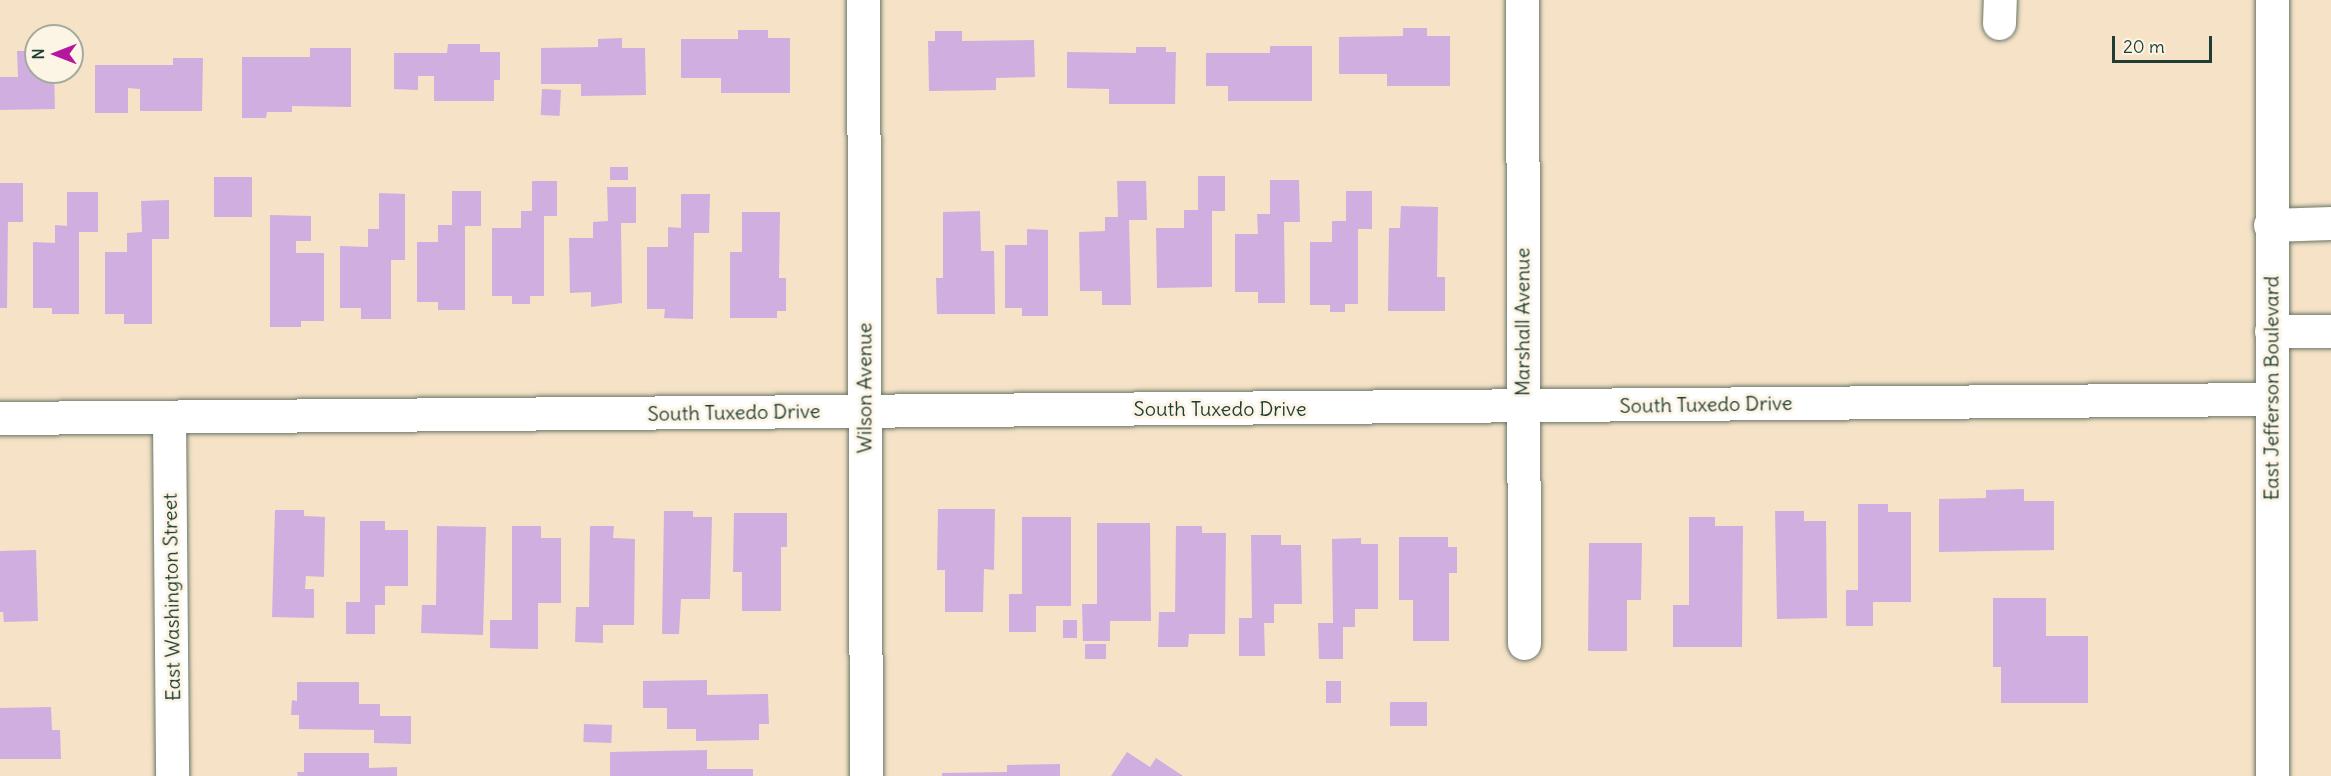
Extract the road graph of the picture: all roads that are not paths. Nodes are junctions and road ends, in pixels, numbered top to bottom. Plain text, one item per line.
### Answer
1 (863, 0) edge
2 (1522, 0) edge
3 (2272, 0) edge
4 (2331, 223) edge
5 (2270, 225) junction
6 (2271, 331) junction
7 (2331, 331) edge
8 (2270, 399) junction
9 (1522, 405) junction
10 (864, 411) junction
11 (0, 418) edge
12 (169, 418) junction
13 (1524, 643) dead end
14 (172, 776) edge
15 (866, 776) edge
16 (2272, 776) edge

1 - 10 street, Wilson Avenue
2 - 9 street, Marshall Avenue
3 - 5 street, East Jefferson Boulevard
4 - 5 street
5 - 6 street, East Jefferson Boulevard
6 - 7 street
6 - 8 street, East Jefferson Boulevard
8 - 9 street, South Tuxedo Drive
8 - 16 street, East Jefferson Boulevard
9 - 10 street, South Tuxedo Drive
9 - 13 street, Marshall Avenue
10 - 12 street, South Tuxedo Drive
10 - 15 street, Wilson Avenue
11 - 12 street, South Tuxedo Drive
12 - 14 street, East Washington Street

